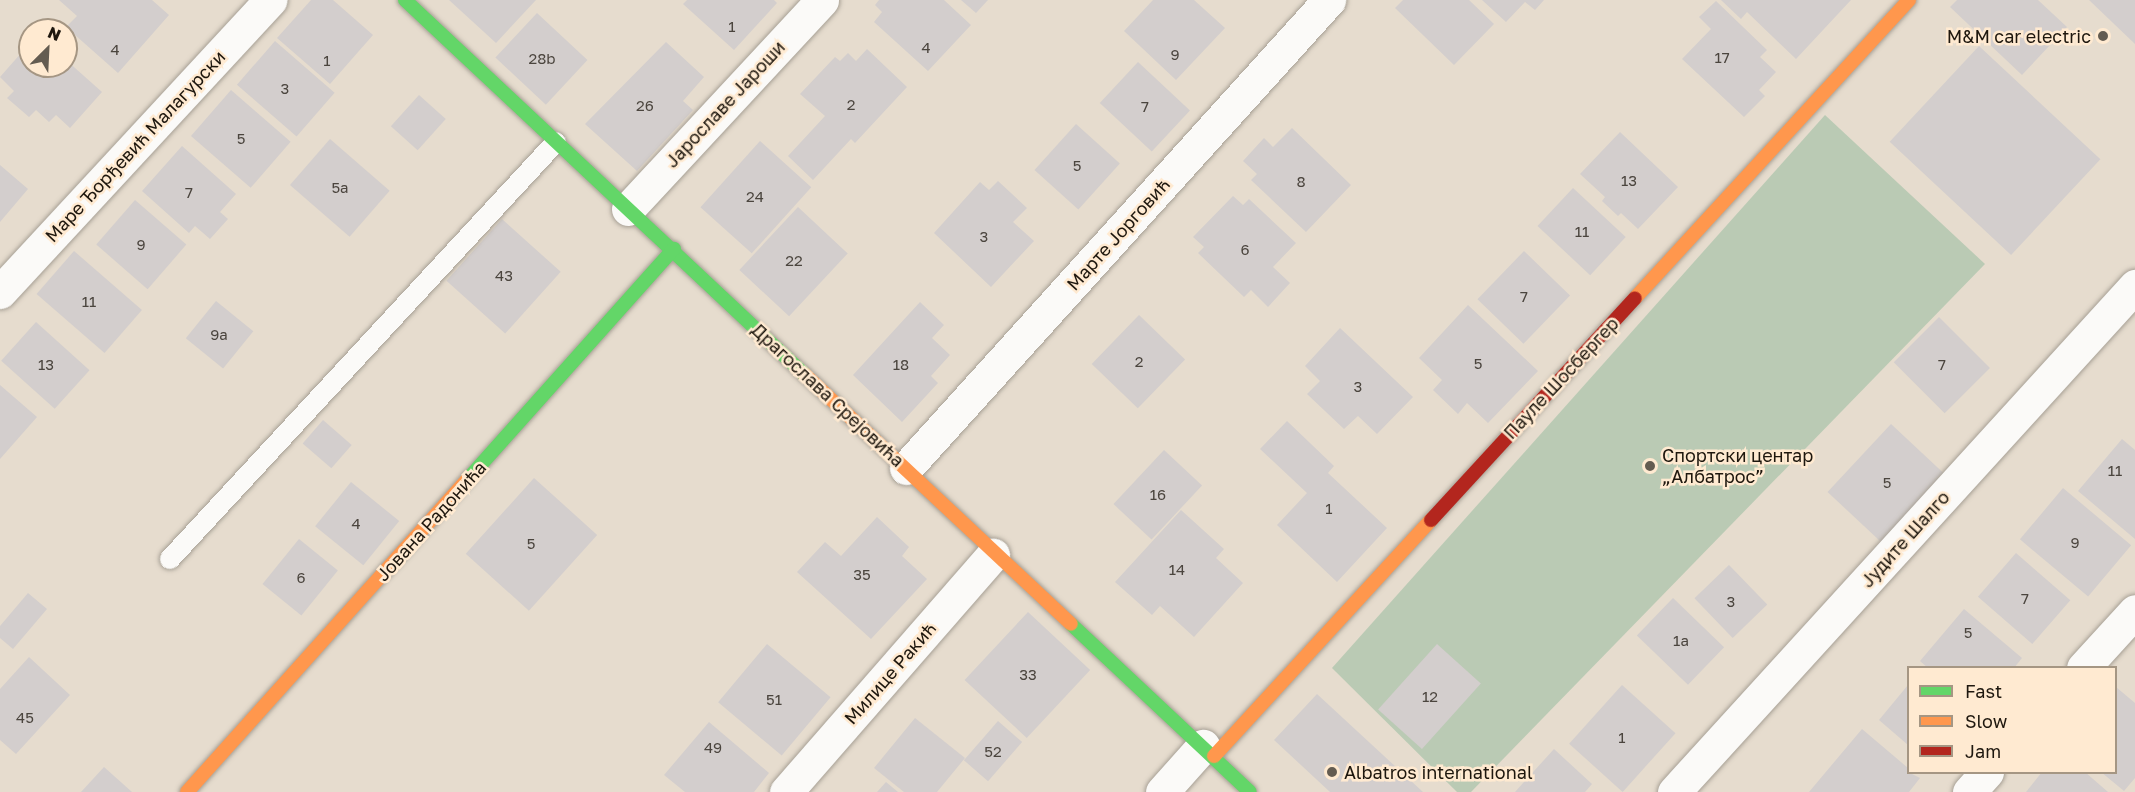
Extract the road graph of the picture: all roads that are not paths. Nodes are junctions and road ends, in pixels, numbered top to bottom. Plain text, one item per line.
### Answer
1 (270, 0) edge
2 (405, 0) edge
3 (822, 0) edge
4 (1329, 0) edge
5 (1909, 0) edge
6 (555, 142) junction
7 (628, 209) junction
8 (674, 249) junction
9 (2135, 286) edge
10 (0, 292) edge
11 (906, 468) junction
12 (993, 555) junction
13 (170, 559) dead end
14 (2135, 611) edge
15 (2085, 666) edge
16 (1208, 751) junction
17 (1985, 774) edge
18 (187, 792) edge
19 (786, 792) edge
20 (1162, 792) edge
21 (1250, 792) edge
22 (1674, 792) edge
23 (1969, 792) edge

1 - 10 street, Маре Ђорђевић Малагурски
2 - 6 street, Драгослава Срејовића
3 - 7 street, Јарославе Јароши
4 - 11 street, Марте Јорговић
5 - 16 street, Пауле Шосбергер
6 - 7 street, Драгослава Срејовића
6 - 13 lane
7 - 8 street, Драгослава Срејовића
8 - 11 street, Драгослава Срејовића
8 - 18 street, Јована Радонића
9 - 22 street, Јудите Шалго
11 - 12 street, Драгослава Срејовића
12 - 16 street, Драгослава Срејовића
12 - 19 street, Милице Ракић
14 - 15 street
16 - 20 street
16 - 21 street, Драгослава Срејовића
17 - 23 street

